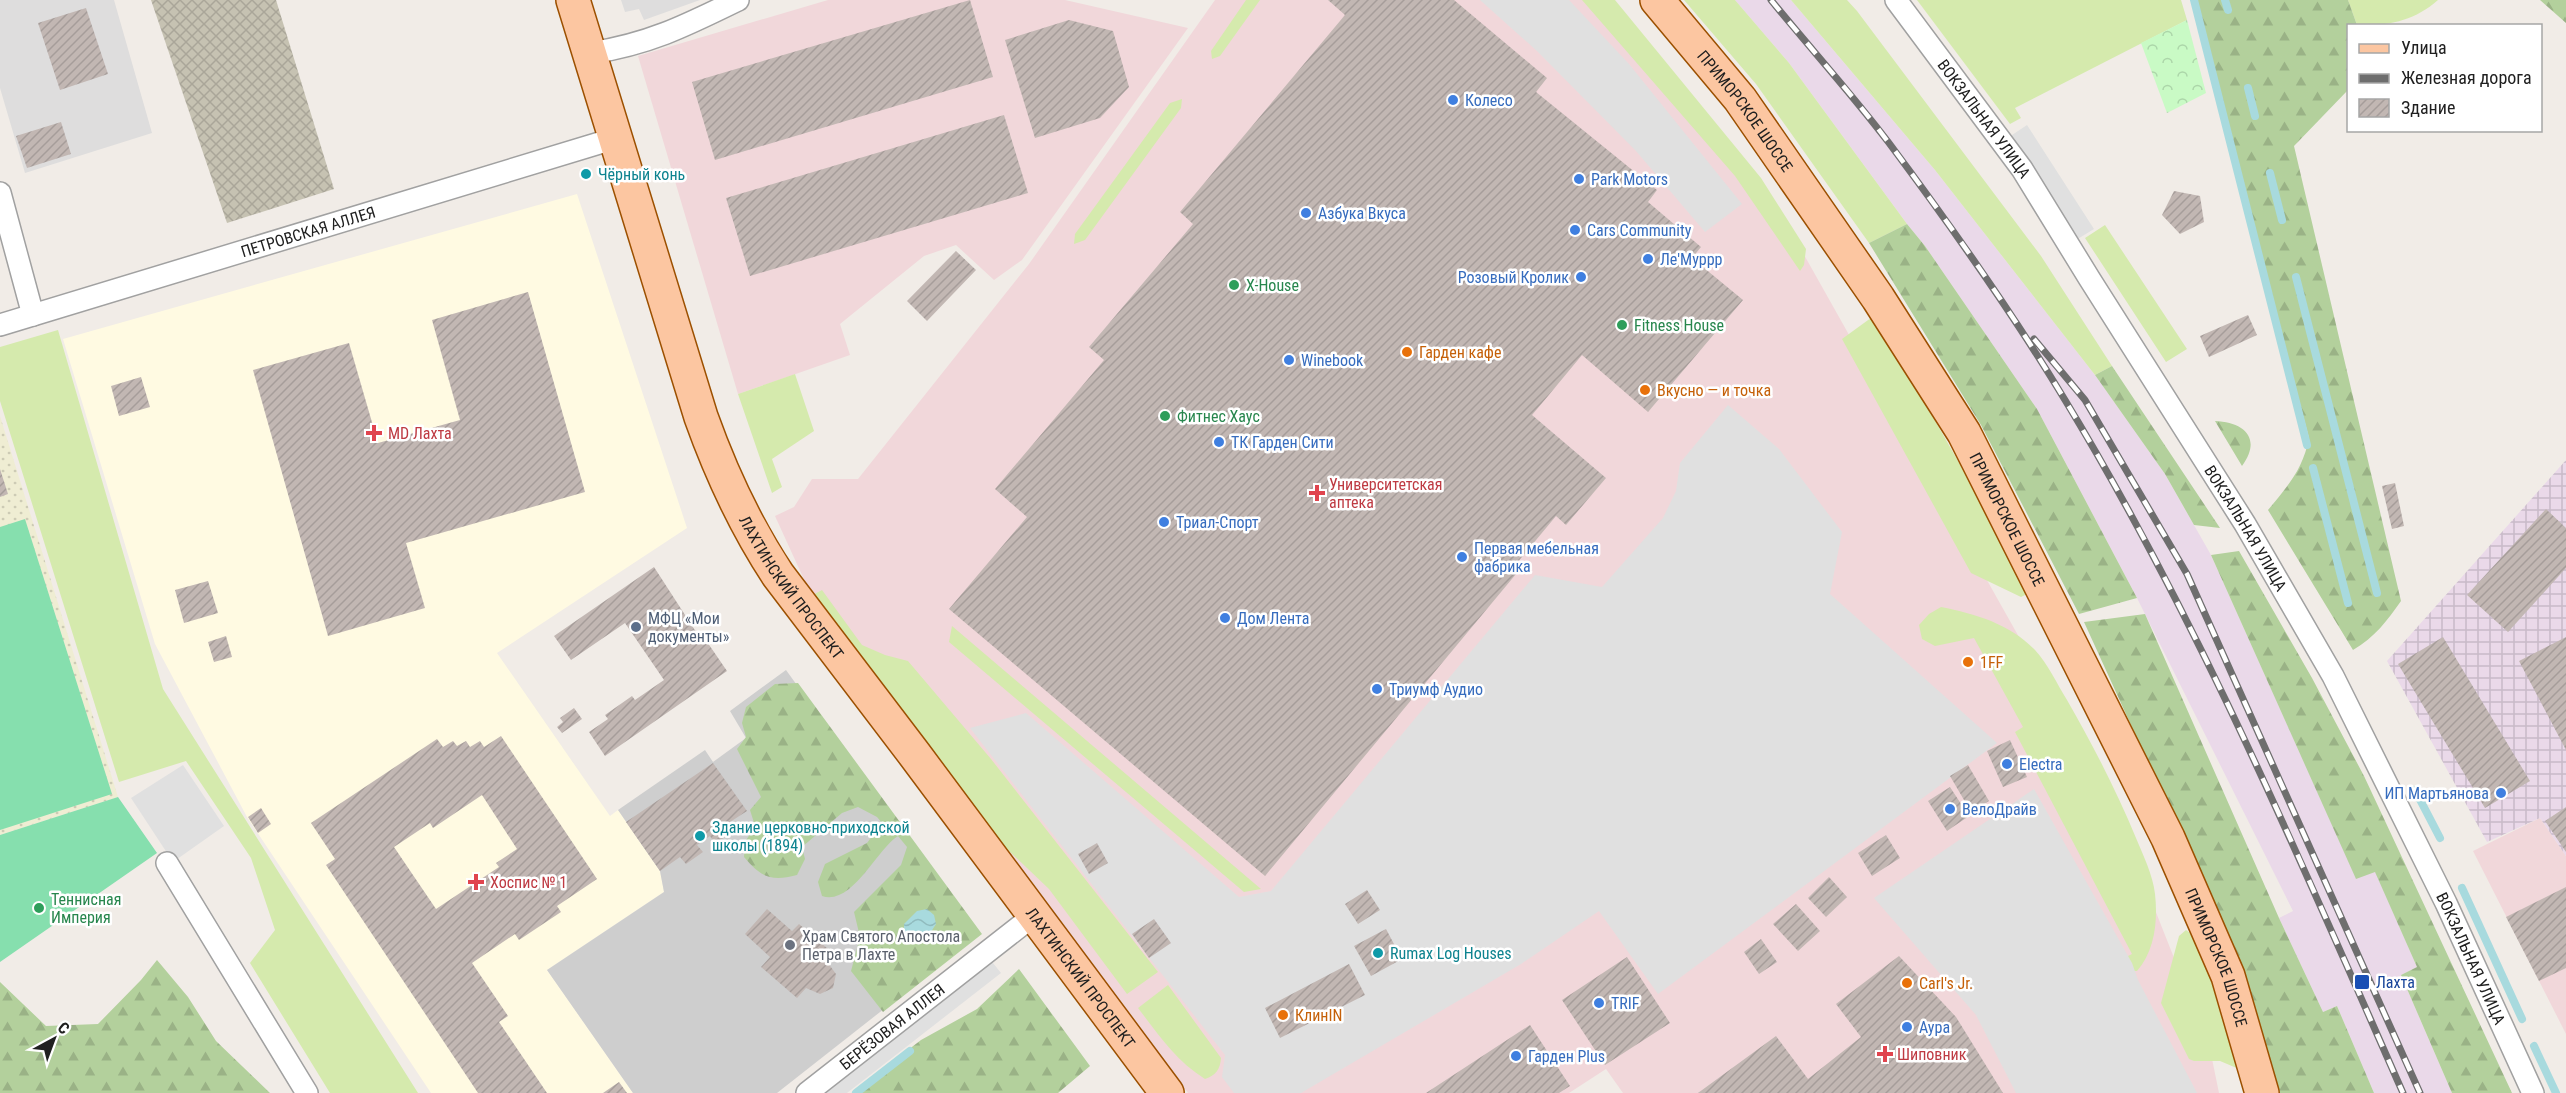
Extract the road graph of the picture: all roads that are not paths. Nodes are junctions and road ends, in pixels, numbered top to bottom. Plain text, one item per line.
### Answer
1 (573, 0) edge
2 (738, 0) edge
3 (1657, 0) edge
4 (1896, 0) edge
5 (591, 53) junction
6 (616, 138) junction
7 (0, 194) edge
8 (33, 315) junction
9 (0, 325) edge
10 (167, 862) dead end
11 (1033, 916) junction
12 (307, 1093) edge
13 (807, 1093) edge
14 (1167, 1093) edge
15 (2262, 1093) edge
16 (2533, 1093) edge

1 - 5 main road, ЛАХТИНСКИЙ ПРОСПЕКТ
2 - 5 street
3 - 15 main road, ПРИМОРСКОЕ ШОССЕ
4 - 16 street, ВОКЗАЛЬНАЯ УЛИЦА
5 - 6 main road, ЛАХТИНСКИЙ ПРОСПЕКТ
6 - 8 street, ПЕТРОВСКАЯ АЛЛЕЯ
6 - 11 main road, ЛАХТИНСКИЙ ПРОСПЕКТ
7 - 8 street
8 - 9 street, ПЕТРОВСКАЯ АЛЛЕЯ
10 - 12 street
11 - 13 street, БЕРЁЗОВАЯ АЛЛЕЯ
11 - 14 main road, ЛАХТИНСКИЙ ПРОСПЕКТ

